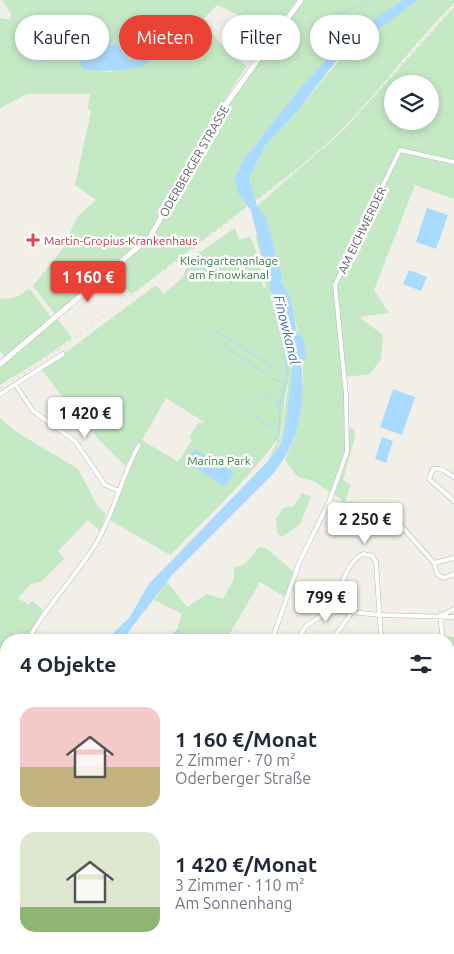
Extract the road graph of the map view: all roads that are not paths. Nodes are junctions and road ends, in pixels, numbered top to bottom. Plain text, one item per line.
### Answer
1 (301, 0) edge
2 (454, 162) edge
3 (63, 354) dead end
4 (0, 364) edge
5 (17, 387) dead end
6 (0, 394) edge
7 (139, 446) dead end
8 (454, 477) edge
9 (119, 491) junction
10 (454, 501) edge
11 (328, 502) junction
12 (454, 558) edge
13 (434, 562) junction
14 (454, 574) edge
15 (454, 609) edge
16 (338, 610) junction
17 (352, 612) junction
18 (380, 615) junction
19 (441, 615) junction
20 (454, 616) edge
21 (32, 634) edge
22 (274, 634) edge
23 (299, 634) edge
24 (336, 634) edge
25 (381, 634) edge
26 (442, 634) edge

1 - 4 main road, ODERBERGER STRASSE
2 - 11 street, AM EICHWERDER
3 - 6 street
5 - 9 street
7 - 9 street
8 - 10 street
9 - 21 street
11 - 13 street
11 - 22 street
12 - 13 street
13 - 14 street
15 - 19 street
16 - 17 street
16 - 18 street
16 - 23 street
17 - 18 street
17 - 24 street
18 - 19 street
18 - 25 street
19 - 20 street
19 - 26 street

